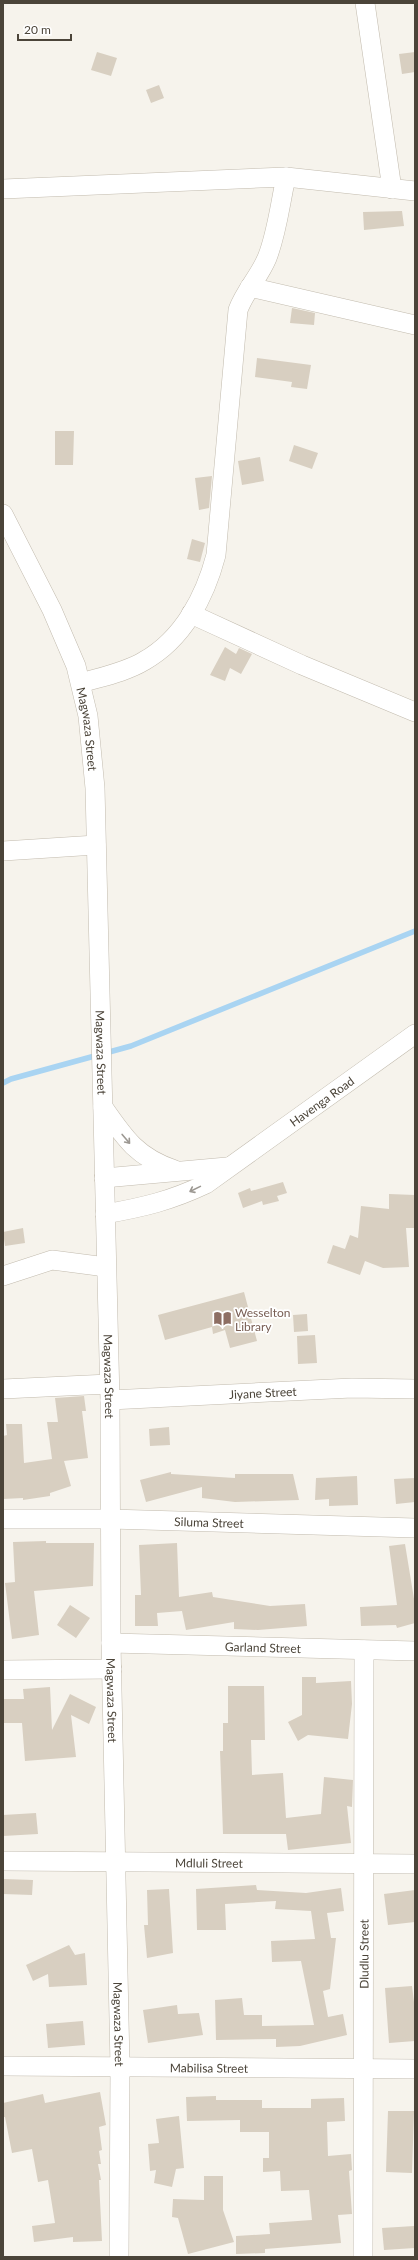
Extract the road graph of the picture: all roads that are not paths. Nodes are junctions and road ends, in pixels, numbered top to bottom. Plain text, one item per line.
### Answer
1 (365, 3) edge
2 (286, 177) junction
3 (3, 189) edge
4 (392, 189) junction
5 (415, 191) edge
6 (250, 287) junction
7 (415, 325) edge
8 (3, 514) edge
9 (191, 614) junction
10 (81, 683) junction
11 (415, 712) edge
12 (96, 845) junction
13 (3, 851) edge
14 (415, 1034) edge
15 (103, 1108) junction
16 (227, 1167) junction
17 (181, 1172) junction
18 (104, 1178) junction
19 (105, 1214) junction
20 (106, 1267) junction
21 (3, 1276) edge
22 (3, 1389) edge
23 (415, 1389) edge
24 (110, 1392) junction
25 (110, 1519) junction
26 (3, 1520) edge
27 (415, 1528) edge
28 (111, 1643) junction
29 (364, 1650) junction
30 (415, 1651) edge
31 (112, 1669) junction
32 (3, 1670) edge
33 (3, 1861) edge
34 (115, 1861) junction
35 (364, 1864) junction
36 (415, 1864) edge
37 (3, 2066) edge
38 (120, 2066) junction
39 (364, 2068) junction
40 (415, 2069) edge
41 (119, 2257) edge
42 (363, 2257) edge

1 - 4 street
2 - 3 street
2 - 4 street
2 - 6 street
4 - 5 street
6 - 7 street
6 - 9 street
8 - 10 street, Magwaza Street
9 - 10 street
9 - 11 street
10 - 12 street, Magwaza Street
12 - 13 street
12 - 15 street, Magwaza Street
14 - 16 street, Havenga Road
15 -> 17 street
15 - 18 street, Magwaza Street
16 - 17 street, Havenga Road
16 -> 19 street, Havenga Road
17 - 18 street, Havenga Road
18 - 19 street, Magwaza Street
19 - 20 street, Magwaza Street
20 - 21 street
20 - 24 street, Magwaza Street
22 - 24 street, Jiyane Street
23 - 24 street, Jiyane Street
24 - 25 street, Magwaza Street
25 - 26 street, Siluma Street
25 - 27 street, Siluma Street
25 - 28 street, Magwaza Street
28 - 29 street, Garland Street
28 - 31 street, Magwaza Street
29 - 30 street, Garland Street
29 - 35 street, Dludlu Street
31 - 32 street
31 - 34 street, Magwaza Street
33 - 34 street, Mdluli Street
34 - 35 street, Mdluli Street
34 - 38 street, Magwaza Street
35 - 36 street, Mdluli Street
35 - 39 street, Dludlu Street
37 - 38 street, Mabilisa Street
38 - 39 street, Mabilisa Street
38 - 41 street, Magwaza Street
39 - 40 street, Mabilisa Street
39 - 42 street, Dludlu Street

